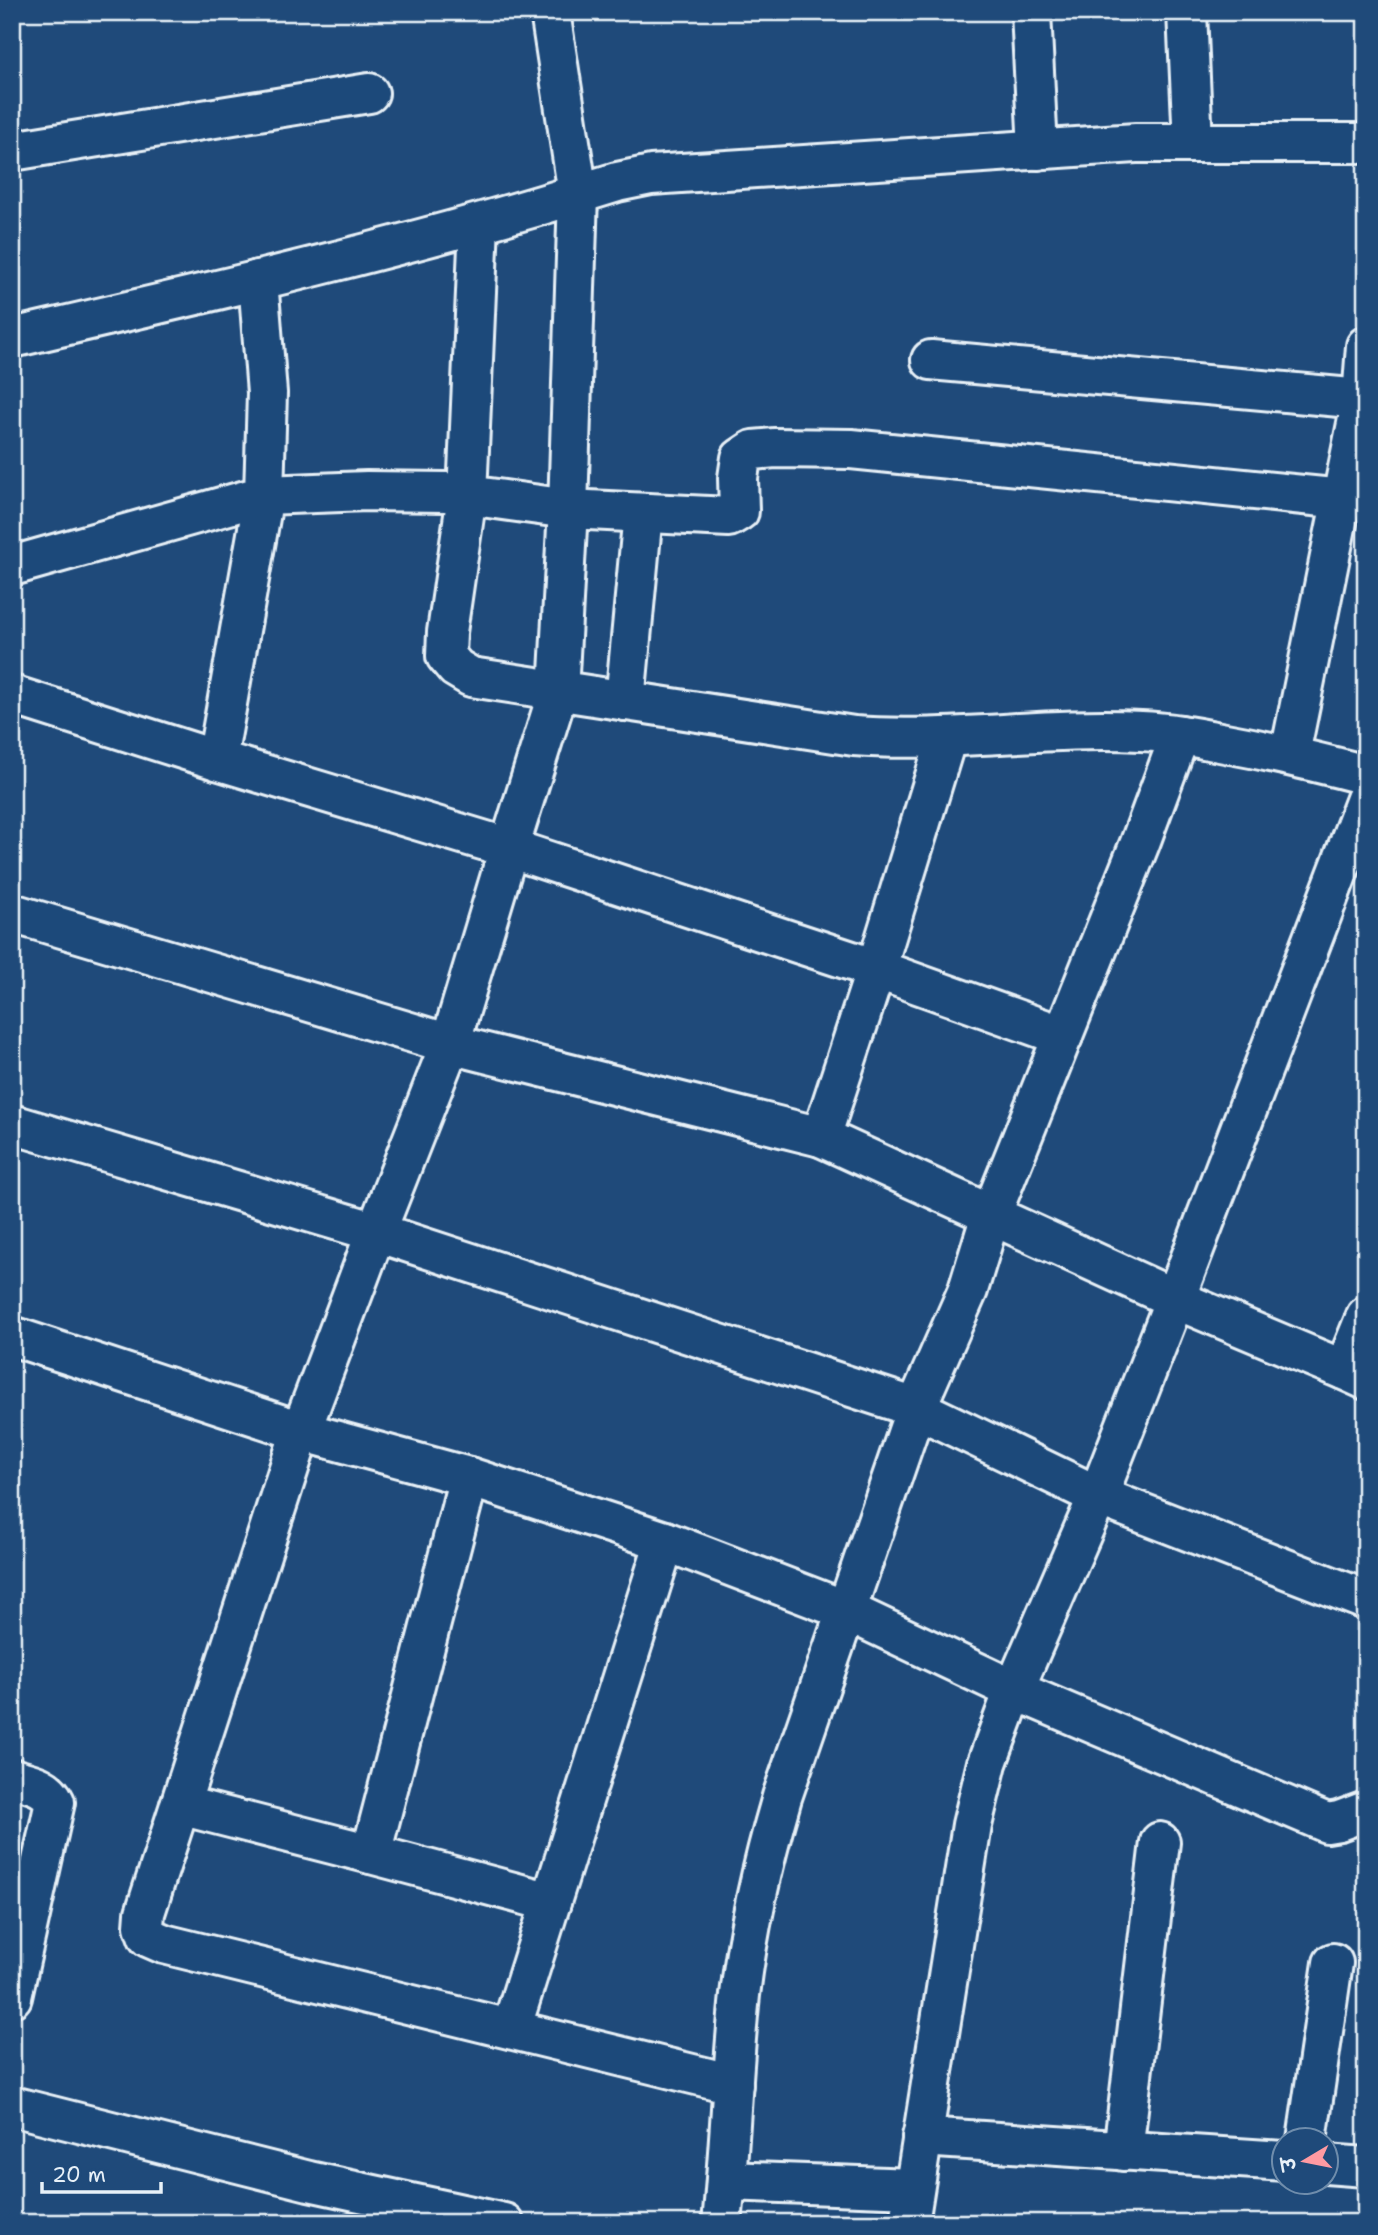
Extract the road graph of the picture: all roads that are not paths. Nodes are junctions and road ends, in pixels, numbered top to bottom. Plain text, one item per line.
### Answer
1 (550, 12) edge
2 (1031, 12) edge
3 (1187, 12) edge
4 (369, 93) dead end
5 (1193, 143) junction
6 (1366, 143) edge
7 (1038, 150) junction
8 (12, 151) edge
9 (578, 194) junction
10 (479, 224) junction
11 (258, 280) junction
12 (12, 338) edge
13 (1366, 346) edge
14 (931, 360) dead end
15 (1362, 399) junction
16 (264, 495) junction
17 (467, 495) junction
18 (1343, 499) junction
19 (568, 509) junction
20 (643, 513) junction
21 (12, 566) edge
22 (558, 692) junction
23 (12, 695) edge
24 (625, 701) junction
25 (1180, 735) junction
26 (947, 737) junction
27 (1290, 754) junction
28 (217, 760) junction
29 (1366, 775) edge
30 (1366, 799) edge
31 (509, 848) junction
32 (12, 914) edge
33 (876, 969) junction
34 (1063, 1036) junction
35 (450, 1044) junction
36 (12, 1124) edge
37 (821, 1137) junction
38 (991, 1215) junction
39 (376, 1232) junction
40 (1175, 1299) junction
41 (1366, 1315) edge
42 (12, 1336) edge
43 (1355, 1375) edge
44 (916, 1409) junction
45 (301, 1430) junction
46 (469, 1477) junction
47 (1098, 1496) junction
48 (665, 1541) junction
49 (1366, 1600) edge
50 (845, 1611) junction
51 (1014, 1690) junction
52 (12, 1778) edge
53 (180, 1805) junction
54 (1366, 1811) edge
55 (1160, 1842) dead end
56 (371, 1854) junction
57 (551, 1902) junction
58 (1333, 1963) dead end
59 (12, 1997) edge
60 (511, 2029) junction
61 (733, 2084) junction
62 (12, 2106) edge
63 (1309, 2126) edge
64 (922, 2137) junction
65 (1123, 2151) junction
66 (1270, 2160) edge
67 (1340, 2165) edge
68 (1366, 2167) edge
69 (727, 2181) junction
70 (911, 2205) edge
71 (504, 2223) edge
72 (722, 2223) edge

1 - 9 street
2 - 7 street
3 - 5 street
4 - 8 street
5 - 6 street
5 - 7 street
7 - 9 street
9 - 10 street
9 - 19 street
10 - 11 street
10 - 17 street
11 - 12 street
11 - 16 street
13 - 15 street
14 - 15 street
15 - 18 street
16 - 17 street
16 - 21 street
16 - 28 street
17 - 19 street
17 - 22 street
18 - 20 street
18 - 27 street
19 - 20 street
19 - 22 street
20 - 24 street
22 - 24 street
22 - 31 street
23 - 28 street
24 - 26 street
25 - 26 street
25 - 27 street
25 - 34 street
26 - 33 street
27 - 29 street
28 - 31 street
30 - 40 street
31 - 33 street
31 - 35 street
32 - 35 street
33 - 34 street
33 - 37 street
34 - 38 street
35 - 37 street
35 - 39 street
36 - 39 street
37 - 38 street
38 - 40 street
38 - 44 street
39 - 44 street
39 - 45 street
40 - 43 street
40 - 47 street
41 - 43 street
42 - 45 street
44 - 47 street
44 - 50 street
45 - 46 street
45 - 53 street
46 - 48 street
46 - 56 street
47 - 49 street
47 - 51 street
48 - 50 street
48 - 57 street
50 - 51 street
50 - 61 street
51 - 54 street
51 - 64 street
52 - 59 street
53 - 56 street
53 - 60 street
55 - 65 street
56 - 57 street
57 - 60 street
58 - 63 street
60 - 61 street
61 - 69 street
62 - 71 street
64 - 65 street
64 - 70 street
65 - 66 street
67 - 68 street
69 - 70 street
69 - 72 street

